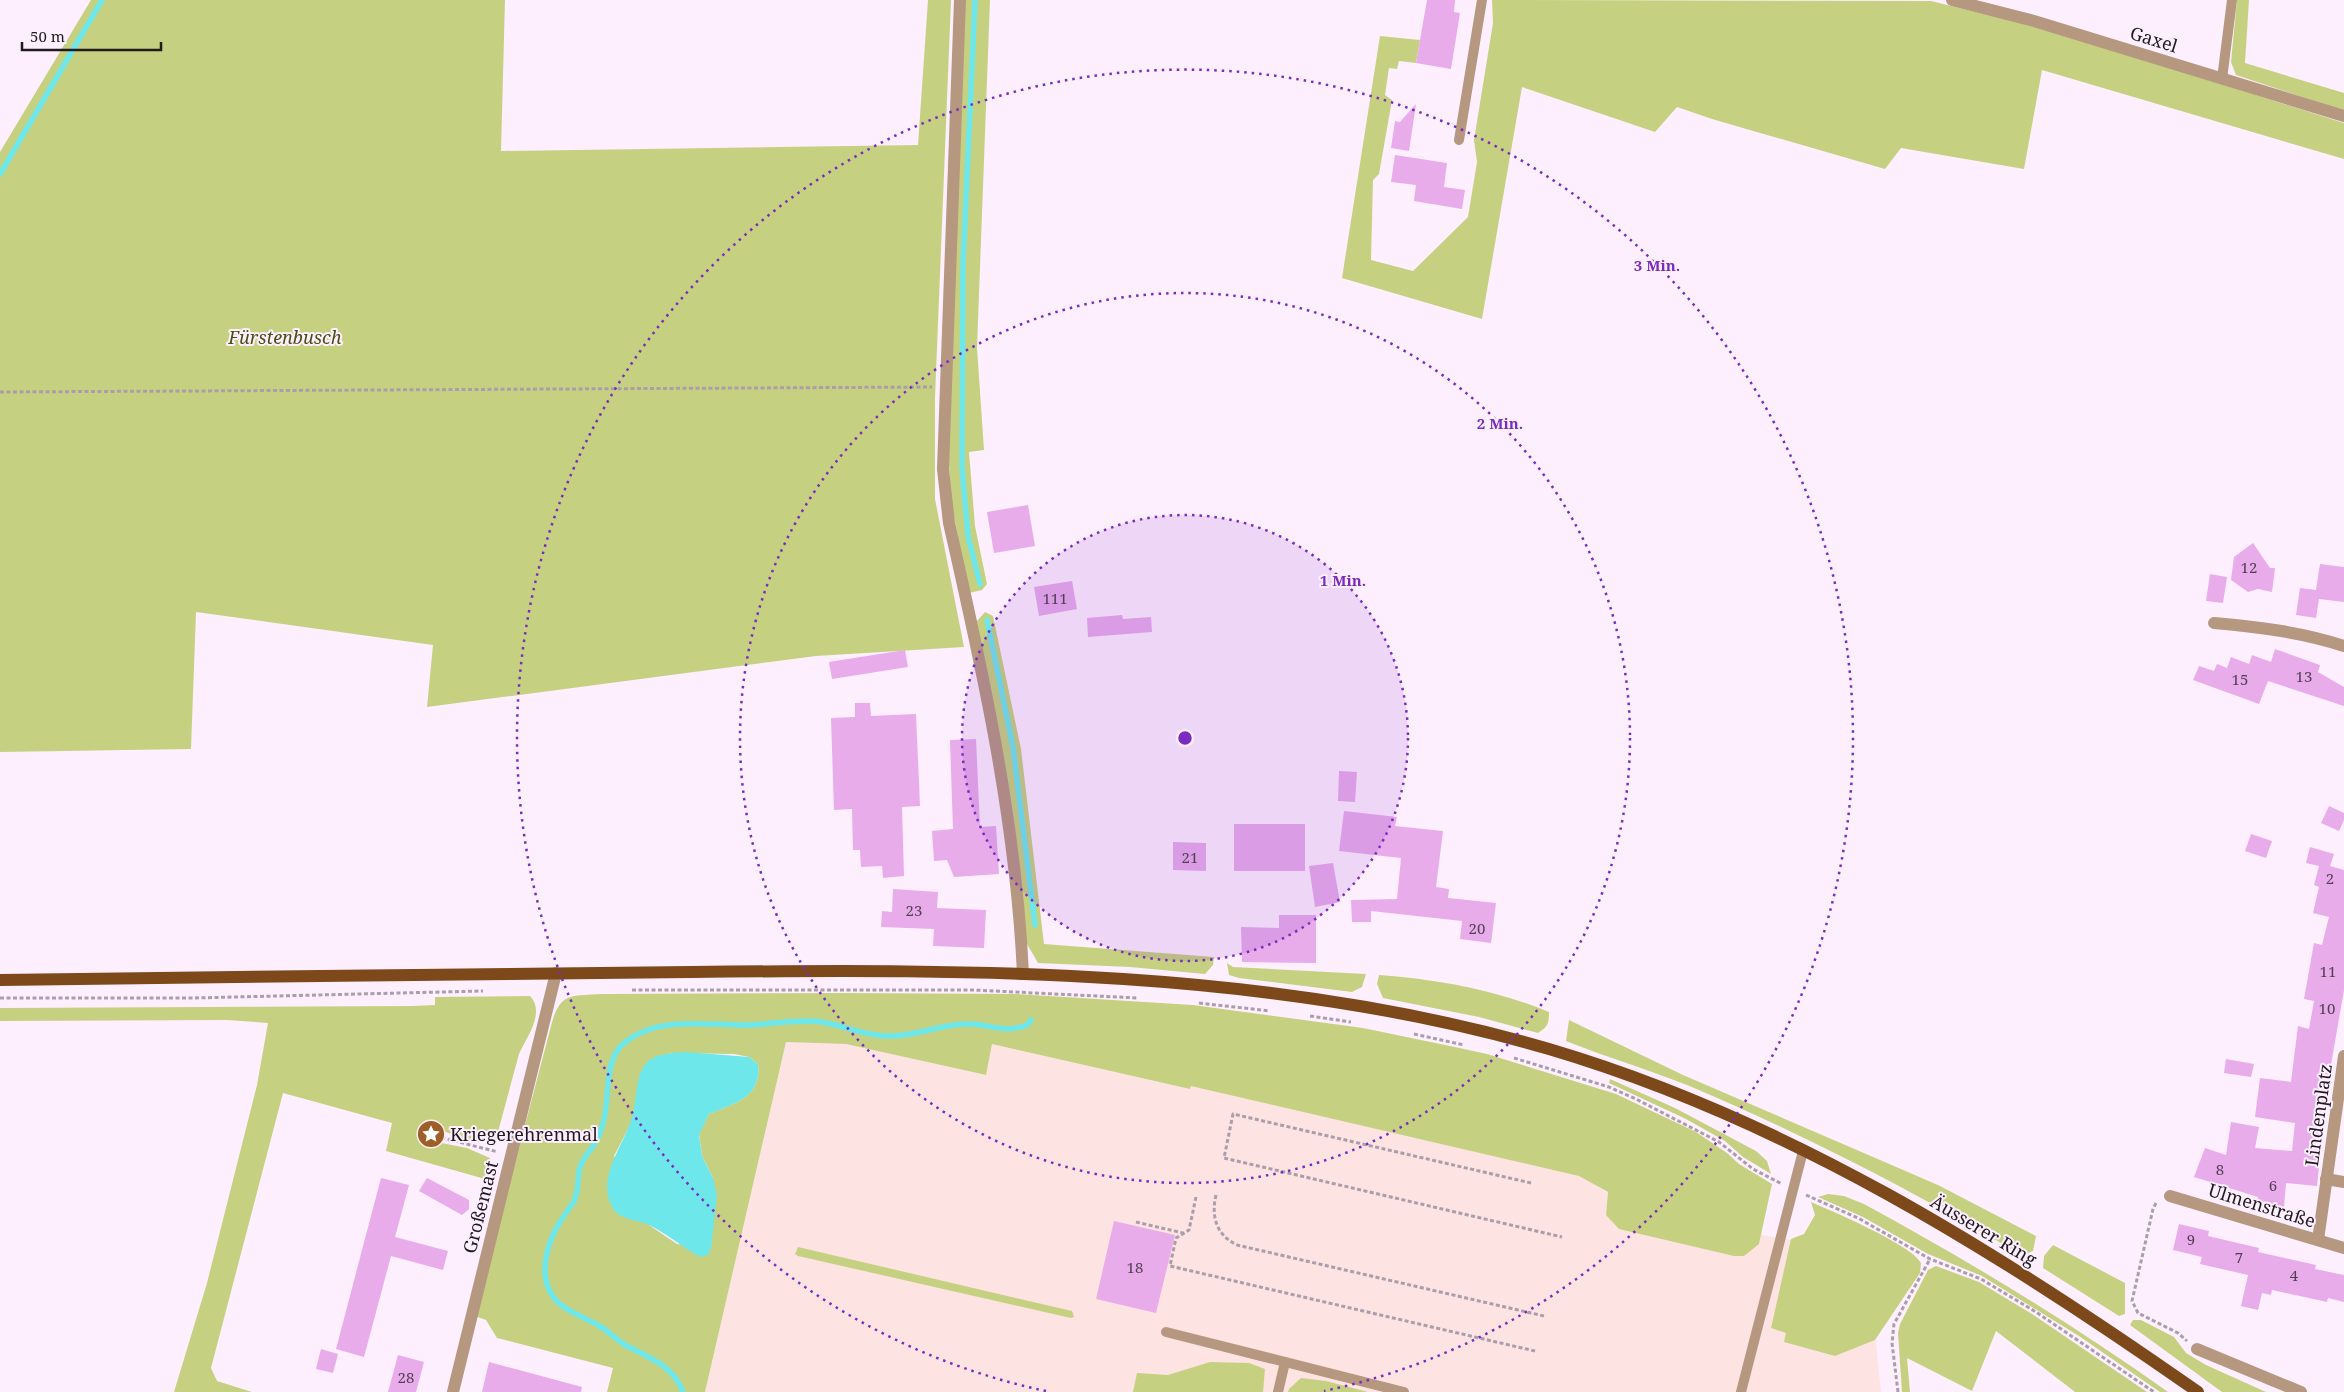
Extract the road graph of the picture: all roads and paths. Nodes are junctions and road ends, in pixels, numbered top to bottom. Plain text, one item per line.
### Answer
1 (960, 0) edge
2 (1482, 0) edge
3 (1952, 0) edge
4 (2232, 0) edge
5 (2222, 79) junction
6 (2344, 116) edge
7 (1459, 140) dead end
8 (945, 387) junction
9 (0, 392) edge
10 (2214, 623) dead end
11 (2344, 646) edge
12 (556, 973) junction
13 (1023, 974) junction
14 (0, 980) edge
15 (631, 990) dead end
16 (492, 991) dead end
17 (0, 998) edge
18 (1147, 998) dead end
19 (1191, 1002) dead end
20 (1277, 1012) dead end
21 (1306, 1016) dead end
22 (1355, 1023) dead end
23 (1411, 1034) dead end
24 (1474, 1047) dead end
25 (1507, 1056) dead end
26 (2344, 1056) edge
27 (435, 1136) dead end
28 (1803, 1151) junction
29 (511, 1156) junction
30 (1772, 1179) dead end
31 (2326, 1179) junction
32 (2344, 1182) edge
33 (1531, 1183) dead end
34 (1216, 1195) dead end
35 (2170, 1196) joint
36 (1196, 1197) dead end
37 (1816, 1199) dead end
38 (1136, 1222) dead end
39 (1184, 1233) junction
40 (1562, 1237) dead end
41 (2318, 1240) junction
42 (2344, 1248) edge
43 (1930, 1259) junction
44 (1544, 1316) dead end
45 (1166, 1332) dead end
46 (2197, 1349) joint
47 (1535, 1351) dead end
48 (1285, 1362) junction
49 (453, 1392) edge
50 (1278, 1392) edge
51 (1404, 1392) edge
52 (1741, 1392) edge
53 (1898, 1392) edge
54 (2154, 1392) edge
55 (2198, 1392) edge
56 (2302, 1392) edge

1 - 8 street
2 - 7 lane
3 - 5 street, Gaxel
4 - 5 lane
5 - 6 street, Gaxel
8 - 9 path
8 - 13 street
10 - 11 street
12 - 13 main road, Äusserer Ring
12 - 14 main road, Äusserer Ring
12 - 29 street, Großemast
13 - 28 main road, Äusserer Ring
15 - 18 path
16 - 17 path
19 - 20 path
21 - 22 path
23 - 24 path
25 - 30 path
26 - 31 street, Lindenplatz
27 - 29 path
28 - 52 lane
28 - 55 main road, Äusserer Ring
29 - 49 street, Großemast
31 - 32 street, Lindenplatz
31 - 41 street, Lindenplatz
33 - 40 path
34 - 44 path
35 - 41 street, Ulmenstraße
35 - 46 path
36 - 39 path
37 - 43 path
38 - 39 path
39 - 47 path
41 - 42 street, Ulmenstraße
43 - 53 path
43 - 54 path
45 - 48 lane
46 - 56 street
48 - 50 lane
48 - 51 lane

